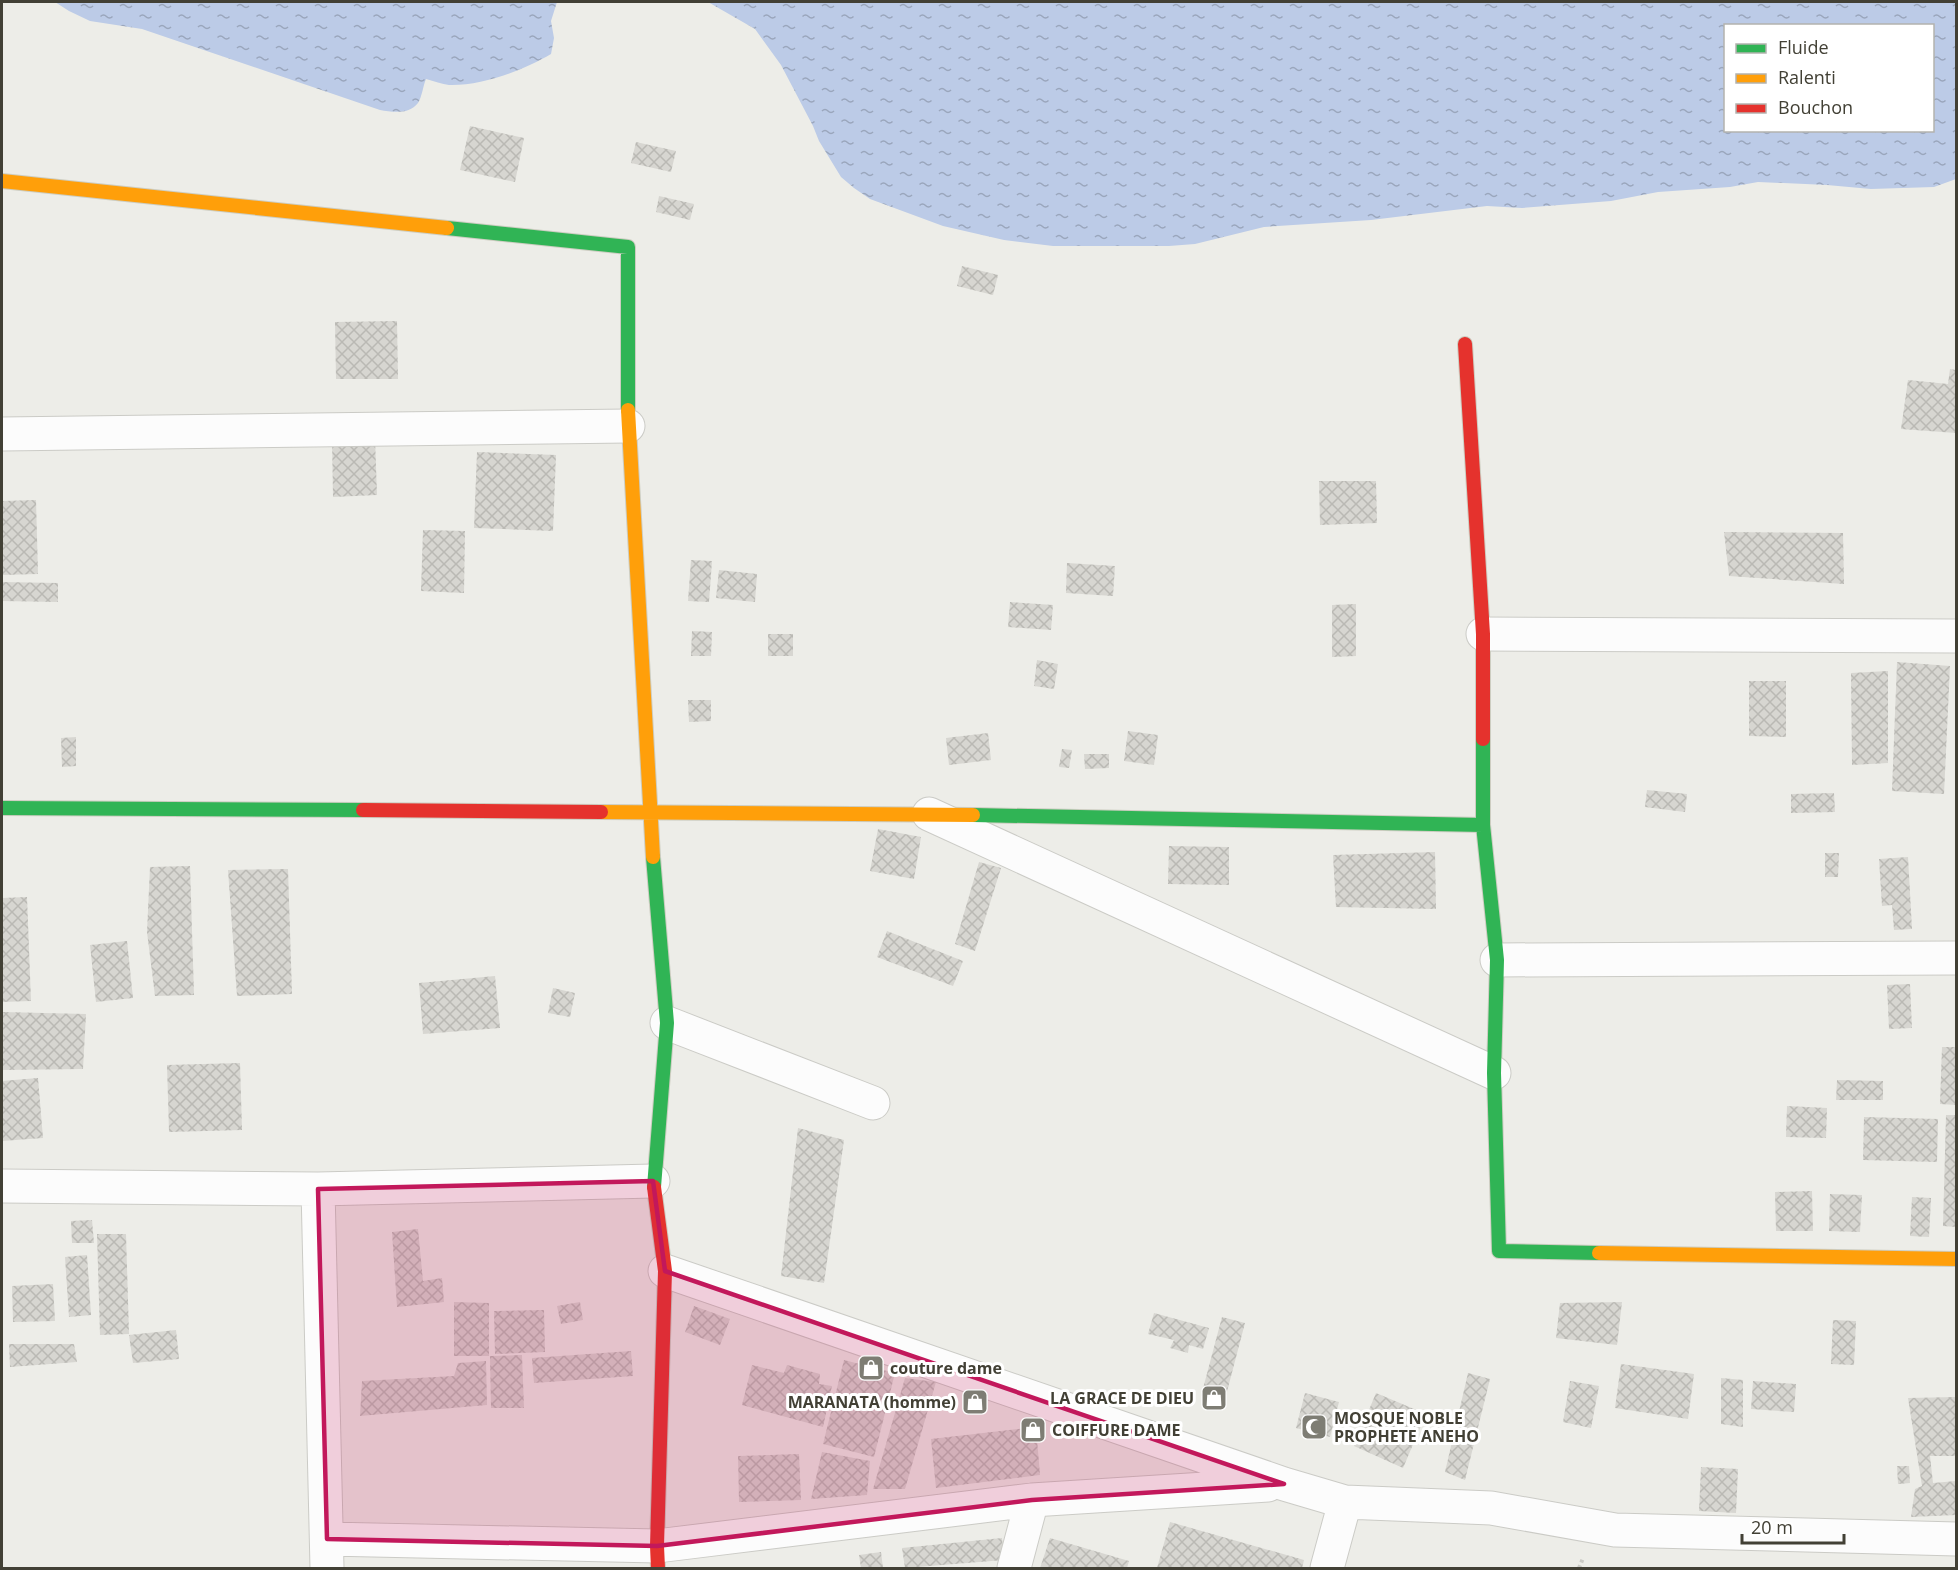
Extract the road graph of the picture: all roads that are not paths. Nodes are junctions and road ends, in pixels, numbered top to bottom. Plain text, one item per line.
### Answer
1 (2, 181) edge
2 (1465, 344) dead end
3 (628, 426) junction
4 (2, 434) edge
5 (1483, 634) junction
6 (1956, 636) edge
7 (2, 808) edge
8 (649, 813) junction
9 (929, 814) junction
10 (1482, 825) junction
11 (1956, 957) edge
12 (1497, 960) junction
13 (667, 1023) junction
14 (1494, 1073) junction
15 (873, 1103) dead end
16 (653, 1181) junction
17 (2, 1186) edge
18 (318, 1189) junction
19 (1956, 1259) edge
20 (665, 1271) junction
21 (1284, 1484) junction
22 (1032, 1500) junction
23 (1345, 1502) junction
24 (1956, 1539) edge
25 (327, 1554) edge
26 (658, 1557) edge
27 (1014, 1569) edge
28 (1327, 1569) edge

1 - 3 street
2 - 5 street
3 - 4 street
3 - 8 street
5 - 6 street
5 - 10 street
7 - 8 street
8 - 9 street
8 - 13 street
9 - 10 street
9 - 14 street
10 - 12 street
11 - 12 street
12 - 14 street
13 - 15 street
13 - 16 street
14 - 19 street
16 - 18 street
16 - 20 street
17 - 18 street
18 - 25 street
20 - 21 street
20 - 26 street
21 - 22 street
21 - 23 street
22 - 26 street
22 - 27 street
23 - 24 street
23 - 28 street
25 - 26 street

